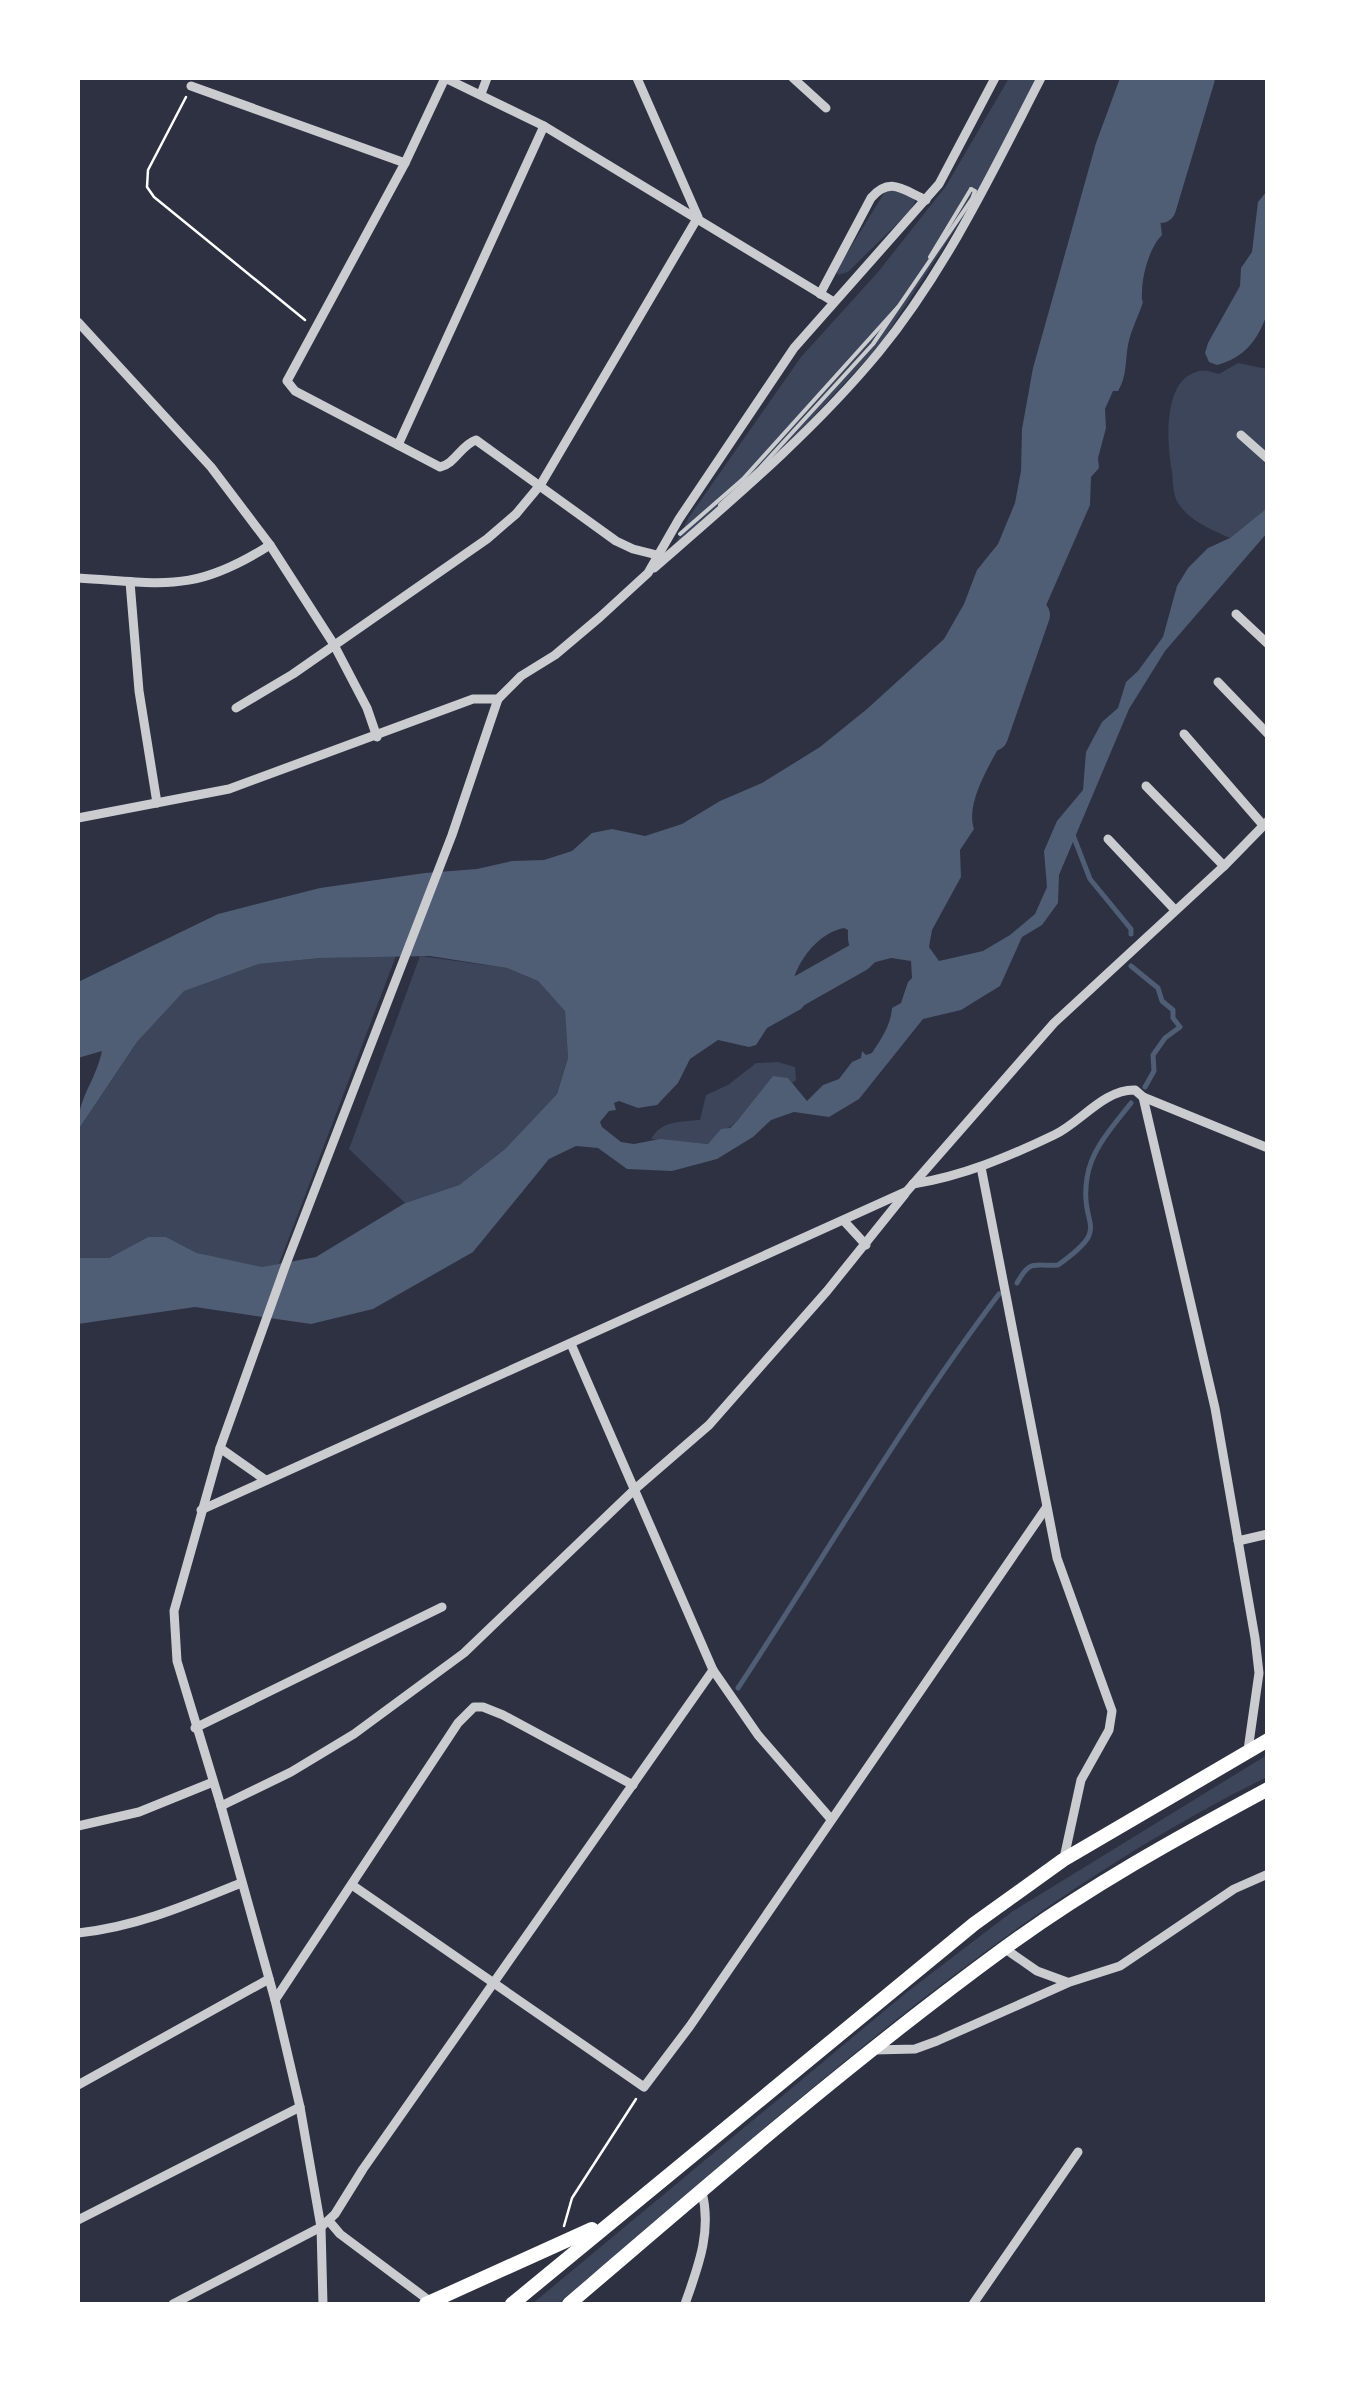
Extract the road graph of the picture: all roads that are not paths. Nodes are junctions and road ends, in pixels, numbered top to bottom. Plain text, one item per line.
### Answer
1 (445, 78) edge
2 (487, 78) edge
3 (637, 78) edge
4 (793, 78) edge
5 (995, 78) edge
6 (1041, 78) edge
7 (191, 86) road end
8 (481, 94) junction
9 (826, 108) dead end
10 (544, 126) junction
11 (405, 163) junction
12 (971, 189) dead end
13 (926, 200) junction
14 (698, 217) junction
15 (820, 294) junction
16 (834, 302) junction
17 (78, 322) edge
18 (1240, 435) dead end
19 (398, 446) junction
20 (1268, 458) edge
21 (541, 484) junction
22 (680, 534) dead end
23 (270, 544) junction
24 (657, 555) junction
25 (648, 573) junction
26 (78, 578) edge
27 (130, 582) junction
28 (1236, 614) dead end
29 (334, 644) junction
30 (1268, 644) edge
31 (1218, 682) dead end
32 (498, 698) junction
33 (236, 708) dead end
34 (1184, 734) dead end
35 (1268, 734) edge
36 (377, 737) junction
37 (1146, 786) dead end
38 (157, 803) junction
39 (78, 818) edge
40 (1266, 823) edge
41 (1108, 840) dead end
42 (1224, 866) junction
43 (1175, 910) junction
44 (1143, 1097) junction
45 (1268, 1148) edge
46 (981, 1168) junction
47 (910, 1188) junction
48 (844, 1220) junction
49 (866, 1245) junction
50 (571, 1344) junction
51 (220, 1448) junction
52 (264, 1478) junction
53 (635, 1489) junction
54 (1046, 1508) junction
55 (200, 1510) junction
56 (1268, 1534) edge
57 (1238, 1541) junction
58 (442, 1606) dead end
59 (713, 1670) junction
60 (196, 1728) junction
61 (1268, 1740) edge
62 (1248, 1750) junction
63 (213, 1782) junction
64 (633, 1785) junction
65 (1268, 1790) edge
66 (222, 1806) junction
67 (830, 1818) junction
68 (78, 1826) edge
69 (1064, 1860) junction
70 (1268, 1874) edge
71 (241, 1883) junction
72 (352, 1885) junction
73 (78, 1933) edge
74 (1004, 1948) junction
75 (268, 1979) junction
76 (1070, 1982) junction
77 (496, 1983) junction
78 (275, 2000) junction
79 (870, 2050) junction
80 (78, 2085) edge
81 (300, 2107) junction
82 (1078, 2152) dead end
83 (702, 2192) junction
84 (78, 2220) edge
85 (611, 2220) junction
86 (325, 2224) junction
87 (429, 2303) edge
88 (572, 2303) edge
89 (173, 2304) edge
90 (323, 2304) edge
91 (512, 2304) edge
92 (685, 2304) edge
93 (973, 2304) edge

1 - 8 street
1 - 11 street
2 - 8 street
3 - 14 street
4 - 9 street
5 - 13 street
6 - 25 street
7 - 11 street
8 - 10 street
10 - 14 street
10 - 19 street
11 - 19 street
12 - 22 lane
13 - 15 street
13 - 16 street
14 - 15 street
14 - 21 street
15 - 16 street
16 - 24 street
17 - 23 street
18 - 20 street
19 - 21 street
21 - 24 street
21 - 29 street
23 - 27 street
23 - 29 street
24 - 25 street
25 - 32 street
26 - 27 street
27 - 38 street
28 - 30 street
29 - 33 street
29 - 36 street
31 - 35 street
32 - 36 street
32 - 51 street
34 - 40 street
36 - 38 street
37 - 42 street
38 - 39 street
40 - 42 street
41 - 43 street
42 - 43 street
43 - 47 street
44 - 45 street
44 - 46 street
44 - 57 street
46 - 47 street
46 - 54 street
47 - 48 street
47 - 49 street
48 - 49 street
48 - 50 street
49 - 53 street
50 - 52 street
50 - 53 street
51 - 52 street
51 - 55 street
52 - 55 street
53 - 59 street
53 - 66 street
54 - 67 street
54 - 69 street
55 - 60 street
56 - 57 street
57 - 62 street
58 - 60 street
59 - 64 street
59 - 67 street
60 - 63 street
61 - 62 highway
62 - 69 highway
63 - 66 street
63 - 68 street
64 - 72 street
64 - 77 street
65 - 74 highway
66 - 71 street
67 - 77 street
69 - 85 highway
70 - 76 street
71 - 73 street
71 - 75 street
72 - 77 street
72 - 78 street
74 - 76 street
74 - 79 highway
75 - 78 street
75 - 80 street
76 - 79 street
77 - 86 street
78 - 81 street
79 - 83 highway
81 - 84 street
81 - 86 street
82 - 93 street
83 - 88 highway
83 - 92 street
85 - 87 highway
85 - 91 highway
86 - 87 street
86 - 89 street
86 - 90 street

